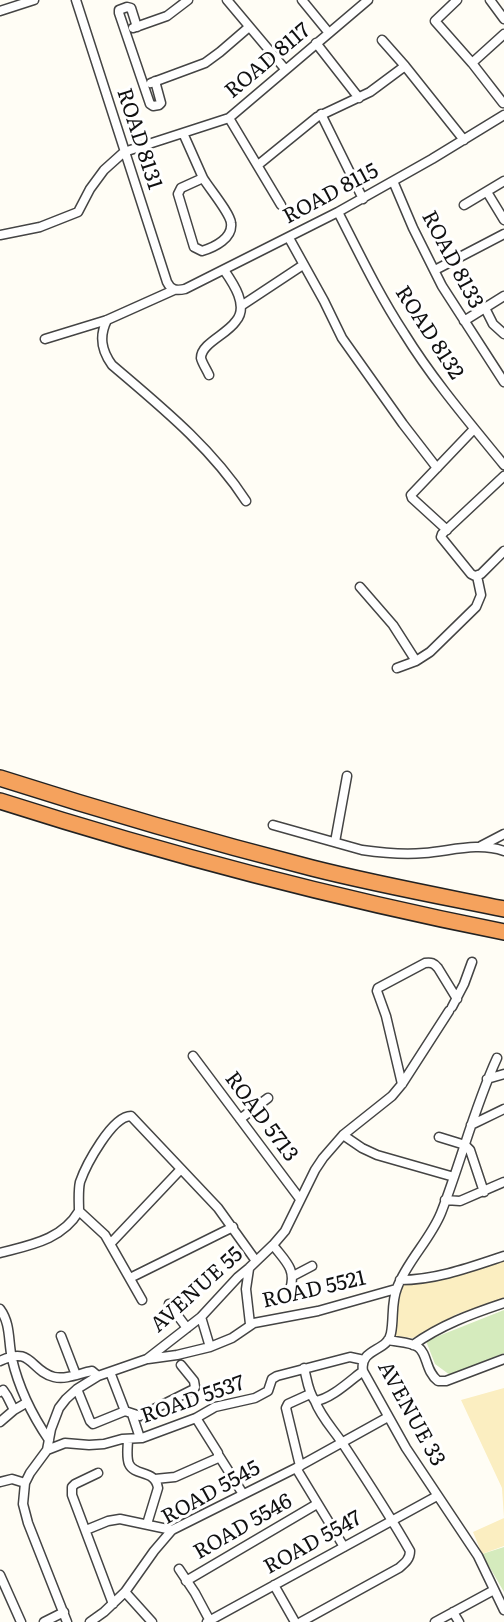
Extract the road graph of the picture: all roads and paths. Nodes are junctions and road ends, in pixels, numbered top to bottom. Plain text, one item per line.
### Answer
1 (34, 0) edge
2 (76, 0) edge
3 (189, 0) edge
4 (227, 0) edge
5 (302, 0) edge
6 (368, 0) edge
7 (457, 0) edge
8 (490, 0) edge
9 (0, 11) edge
10 (504, 19) edge
11 (136, 27) junction
12 (249, 27) junction
13 (125, 31) junction
14 (329, 33) junction
15 (504, 34) edge
16 (382, 40) dead end
17 (316, 43) junction
18 (472, 63) junction
19 (405, 66) junction
20 (285, 69) junction
21 (155, 81) junction
22 (144, 85) junction
23 (358, 98) junction
24 (503, 103) edge
25 (321, 114) junction
26 (504, 115) edge
27 (229, 118) junction
28 (183, 133) junction
29 (464, 140) junction
30 (124, 152) junction
31 (258, 165) junction
32 (203, 178) junction
33 (504, 181) edge
34 (393, 182) junction
35 (487, 192) junction
36 (363, 199) junction
37 (281, 205) dead end
38 (464, 205) dead end
39 (338, 212) junction
40 (504, 220) edge
41 (504, 234) edge
42 (0, 235) edge
43 (289, 238) junction
44 (303, 265) junction
45 (224, 270) junction
46 (435, 270) junction
47 (172, 289) junction
48 (504, 296) edge
49 (241, 306) junction
50 (484, 308) junction
51 (107, 320) junction
52 (464, 321) junction
53 (504, 334) edge
54 (45, 339) dead end
55 (209, 375) dead end
56 (504, 382) edge
57 (474, 429) junction
58 (504, 465) edge
59 (437, 468) junction
60 (504, 476) edge
61 (246, 501) dead end
62 (447, 530) junction
63 (504, 551) edge
64 (477, 576) junction
65 (360, 587) dead end
66 (416, 661) junction
67 (397, 668) dead end
68 (347, 776) dead end
69 (0, 778) edge
70 (0, 801) edge
71 (273, 825) dead end
72 (504, 835) edge
73 (335, 842) junction
74 (480, 846) junction
75 (504, 849) edge
76 (504, 909) edge
77 (504, 932) edge
78 (472, 962) dead end
79 (452, 1006) junction
80 (193, 1056) dead end
81 (497, 1058) dead end
82 (504, 1074) edge
83 (487, 1079) junction
84 (402, 1084) junction
85 (268, 1098) dead end
86 (504, 1109) edge
87 (240, 1119) junction
88 (471, 1125) junction
89 (343, 1135) junction
90 (439, 1137) dead end
91 (465, 1145) junction
92 (181, 1169) junction
93 (456, 1174) junction
94 (504, 1182) edge
95 (484, 1192) junction
96 (300, 1200) junction
97 (446, 1200) junction
98 (79, 1211) junction
99 (233, 1227) junction
100 (111, 1243) junction
101 (273, 1245) junction
102 (0, 1253) edge
103 (504, 1256) edge
104 (256, 1261) junction
105 (312, 1266) dead end
106 (249, 1268) junction
107 (293, 1276) junction
108 (238, 1277) junction
109 (130, 1278) junction
110 (398, 1284) junction
111 (246, 1289) junction
112 (290, 1289) dead end
113 (142, 1300) dead end
114 (504, 1303) edge
115 (169, 1304) dead end
116 (0, 1308) edge
117 (201, 1317) junction
118 (250, 1324) junction
119 (187, 1328) junction
120 (61, 1336) dead end
121 (388, 1340) junction
122 (413, 1345) junction
123 (210, 1347) junction
124 (11, 1355) junction
125 (147, 1359) junction
126 (504, 1359) edge
127 (364, 1360) junction
128 (0, 1361) edge
129 (181, 1365) dead end
130 (304, 1368) junction
131 (363, 1371) junction
132 (110, 1372) junction
133 (76, 1375) junction
134 (98, 1376) junction
135 (77, 1389) junction
136 (0, 1392) edge
137 (313, 1397) junction
138 (26, 1403) junction
139 (14, 1410) junction
140 (129, 1413) junction
141 (388, 1417) junction
142 (195, 1418) junction
143 (0, 1422) edge
144 (140, 1438) junction
145 (128, 1439) junction
146 (49, 1440) junction
147 (342, 1442) junction
148 (47, 1450) junction
149 (219, 1456) junction
150 (298, 1467) junction
151 (98, 1473) dead end
152 (155, 1479) junction
153 (0, 1482) edge
154 (25, 1483) junction
155 (243, 1494) junction
156 (437, 1496) junction
157 (317, 1504) junction
158 (392, 1520) junction
159 (147, 1524) junction
160 (86, 1530) junction
161 (172, 1530) junction
162 (344, 1547) junction
163 (179, 1569) dead end
164 (0, 1575) edge
165 (186, 1581) junction
166 (274, 1585) junction
167 (494, 1590) junction
168 (125, 1592) junction
169 (114, 1604) junction
170 (504, 1610) edge
171 (64, 1612) junction
172 (453, 1612) junction
173 (208, 1621) edge
174 (21, 1622) edge
175 (44, 1622) edge
176 (67, 1622) edge
177 (90, 1622) edge
178 (152, 1622) edge
179 (295, 1622) edge
180 (301, 1622) edge
181 (435, 1622) edge
182 (459, 1622) edge

1 - 9 street
2 - 30 street, ROAD 8131
3 - 11 street
4 - 12 street
5 - 14 street
6 - 14 street, ROAD 8117
7 - 18 street
8 - 10 street
11 - 13 street
11 - 13 street
12 - 20 street
12 - 21 street
13 - 22 street
14 - 17 street, ROAD 8117
15 - 18 street
16 - 19 street
17 - 20 street, ROAD 8117
17 - 23 street
18 - 24 street
19 - 23 street
19 - 29 street
20 - 27 street, ROAD 8117
21 - 22 street
21 - 22 street
23 - 25 street
25 - 31 street
25 - 36 street
26 - 29 street, ROAD 8115
27 - 28 street, ROAD 8117
27 - 31 street
28 - 30 street, ROAD 8117
28 - 32 street
29 - 34 street, ROAD 8115
30 - 42 street, ROAD 8117
30 - 47 street, ROAD 8131
31 - 37 street
32 - 32 street
33 - 35 street
34 - 36 street, ROAD 8115
34 - 46 street, ROAD 8133
35 - 38 street
35 - 40 street
36 - 39 street, ROAD 8115
39 - 43 street, ROAD 8115
39 - 57 street, ROAD 8132
41 - 46 street
43 - 44 street
43 - 45 street, ROAD 8115
44 - 49 street
44 - 59 street
45 - 47 street, ROAD 8115
45 - 49 street
46 - 52 street, ROAD 8133
47 - 51 street, ROAD 8115
48 - 50 street
49 - 55 street
50 - 52 street
50 - 53 street
51 - 54 street, ROAD 8115
51 - 61 street
52 - 56 street, ROAD 8133
57 - 58 street, ROAD 8132
57 - 59 street
59 - 62 street
60 - 62 street
62 - 64 street
63 - 64 street
64 - 66 street
65 - 66 street
66 - 67 street
68 - 73 street
69 - 76 highway
70 - 77 highway
71 - 73 street
72 - 74 street
72 - 75 street
73 - 74 street
74 - 75 street
78 - 79 street, AVENUE 55
79 - 84 street, AVENUE 55
79 - 84 street
80 - 87 street, ROAD 5713
81 - 83 street, AVENUE 33
82 - 83 street
83 - 88 street, AVENUE 33
84 - 89 street, AVENUE 55
85 - 87 street
86 - 88 street
87 - 96 street, ROAD 5713
88 - 91 street, AVENUE 33
89 - 93 street
89 - 96 street, AVENUE 55
90 - 91 street
91 - 93 street, AVENUE 33
91 - 95 street
92 - 98 street
92 - 99 street
92 - 100 street
93 - 97 street, AVENUE 33
94 - 95 street
95 - 97 street
96 - 101 street, AVENUE 55
97 - 110 street, AVENUE 33
98 - 100 street
98 - 102 street
99 - 104 street
99 - 109 street
100 - 109 street
101 - 104 street, AVENUE 55
101 - 107 street
103 - 110 street, ROAD 5521
104 - 106 street, AVENUE 55
105 - 107 street
106 - 108 street, AVENUE 55
106 - 111 street
107 - 112 street
108 - 111 street
108 - 117 street, AVENUE 55
109 - 113 street
110 - 118 street, ROAD 5521
110 - 121 street, AVENUE 33
111 - 118 street
114 - 122 street
115 - 119 street
116 - 124 street
117 - 119 street, AVENUE 55
117 - 123 street
118 - 123 street, ROAD 5521
119 - 125 street, AVENUE 55
120 - 133 street
121 - 122 street
121 - 127 street, AVENUE 33
122 - 126 street
123 - 125 street, ROAD 5521
124 - 128 street
124 - 133 street
124 - 138 street
125 - 132 street, AVENUE 55
127 - 130 street, ROAD 5537
127 - 131 street, AVENUE 33
129 - 140 street
130 - 137 street
130 - 142 street, ROAD 5537
131 - 137 street
131 - 141 street, AVENUE 33
132 - 134 street, AVENUE 55
132 - 140 street
133 - 134 street
134 - 135 street, AVENUE 55
135 - 140 street
135 - 146 street, AVENUE 55
136 - 139 street
137 - 147 street
137 - 150 street, ROAD 5546
138 - 139 street
138 - 146 street
139 - 143 street
140 - 144 street
141 - 147 street, ROAD 5545
141 - 156 street, AVENUE 33
142 - 144 street, ROAD 5537
142 - 149 street
144 - 145 street, ROAD 5537
145 - 148 street, ROAD 5537
145 - 152 street
146 - 148 street, AVENUE 55
147 - 150 street, ROAD 5545
147 - 158 street
148 - 154 street, AVENUE 55
149 - 152 street
149 - 155 street
150 - 155 street, ROAD 5545
150 - 157 street, ROAD 5546
151 - 160 street
152 - 159 street
153 - 154 street
154 - 171 street
155 - 161 street, ROAD 5545
156 - 158 street, ROAD 5547
156 - 167 street, AVENUE 33
157 - 162 street, ROAD 5546
157 - 165 street, ROAD 5546
158 - 162 street, ROAD 5547
158 - 180 street
159 - 160 street
159 - 161 street
160 - 169 street
161 - 168 street, ROAD 5545
162 - 166 street, ROAD 5547
163 - 165 street, ROAD 5546
164 - 174 street
165 - 173 street, ROAD 5546
166 - 173 street, ROAD 5547
166 - 179 street
167 - 170 street, AVENUE 33
167 - 172 street
168 - 169 street, ROAD 5545
168 - 178 street
169 - 177 street, ROAD 5545
171 - 175 street
171 - 176 street
172 - 181 street
172 - 182 street

